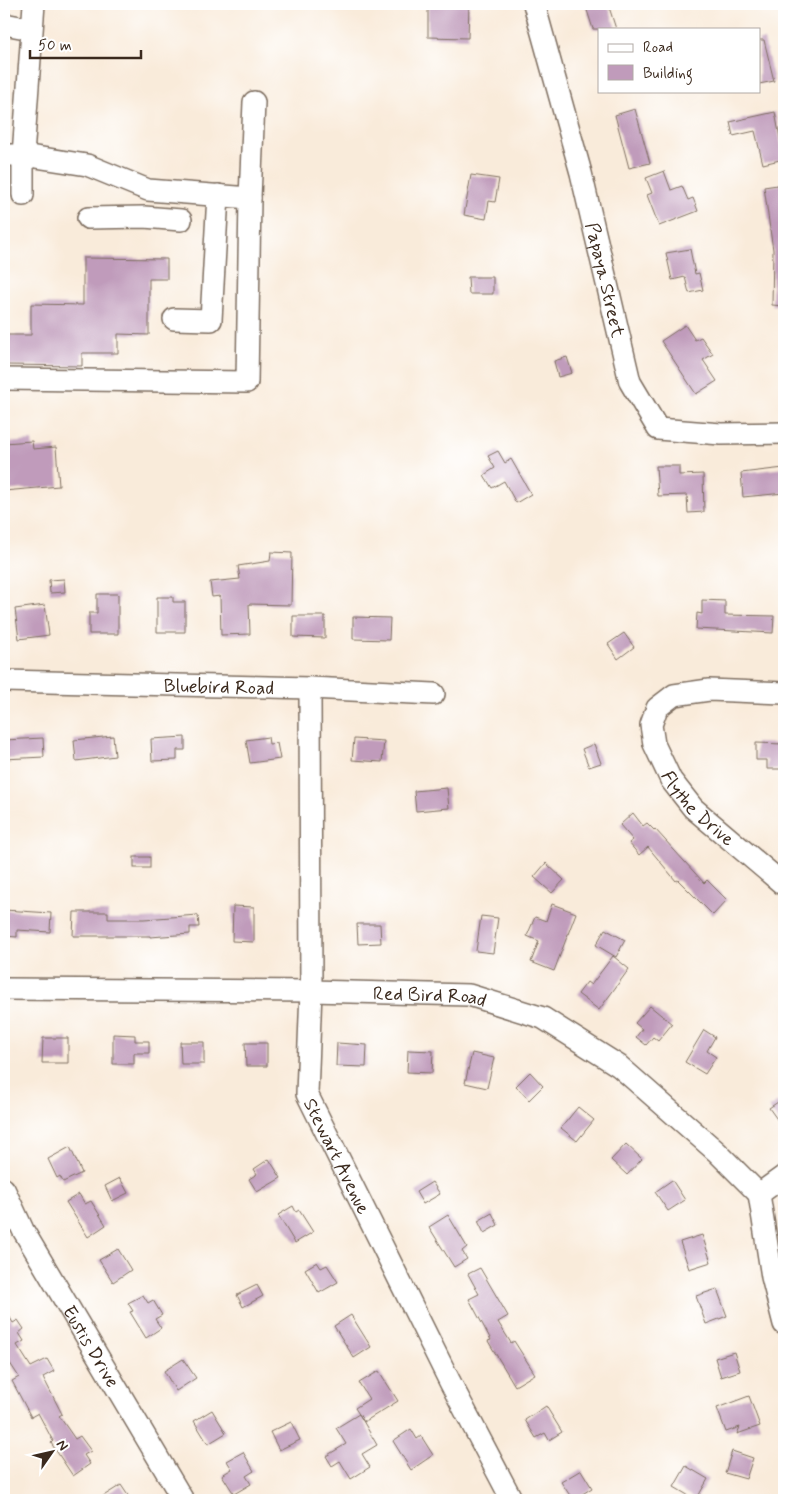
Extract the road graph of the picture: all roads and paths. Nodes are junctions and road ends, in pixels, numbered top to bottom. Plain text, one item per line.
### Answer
1 (34, 4) edge
2 (534, 4) edge
3 (4, 24) edge
4 (31, 29) junction
5 (254, 102) dead end
6 (13, 155) edge
7 (148, 190) junction
8 (23, 195) dead end
9 (218, 195) junction
10 (250, 198) junction
11 (144, 217) junction
12 (88, 218) dead end
13 (181, 220) dead end
14 (174, 319) dead end
15 (4, 379) edge
16 (784, 433) edge
17 (4, 681) edge
18 (310, 688) junction
19 (784, 693) edge
20 (434, 694) dead end
21 (784, 884) edge
22 (311, 991) junction
23 (4, 993) edge
24 (784, 1176) edge
25 (4, 1189) edge
26 (758, 1194) junction
27 (784, 1324) edge
28 (183, 1500) edge
29 (512, 1500) edge

1 - 4 street
2 - 16 street, Papaya Street
3 - 4 street
4 - 6 street
5 - 10 street
6 - 7 street
6 - 8 street
7 - 9 street
7 - 11 street
9 - 10 street
9 - 14 street
10 - 15 street
11 - 12 street
11 - 13 street
17 - 18 street, Bluebird Road
18 - 20 street, Bluebird Road
18 - 22 street, Stewart Avenue
19 - 21 street, Flythe Drive
22 - 23 street, Red Bird Road
22 - 26 street, Red Bird Road
22 - 29 street, Stewart Avenue
24 - 26 street
25 - 28 street, Eustis Drive
26 - 27 street

